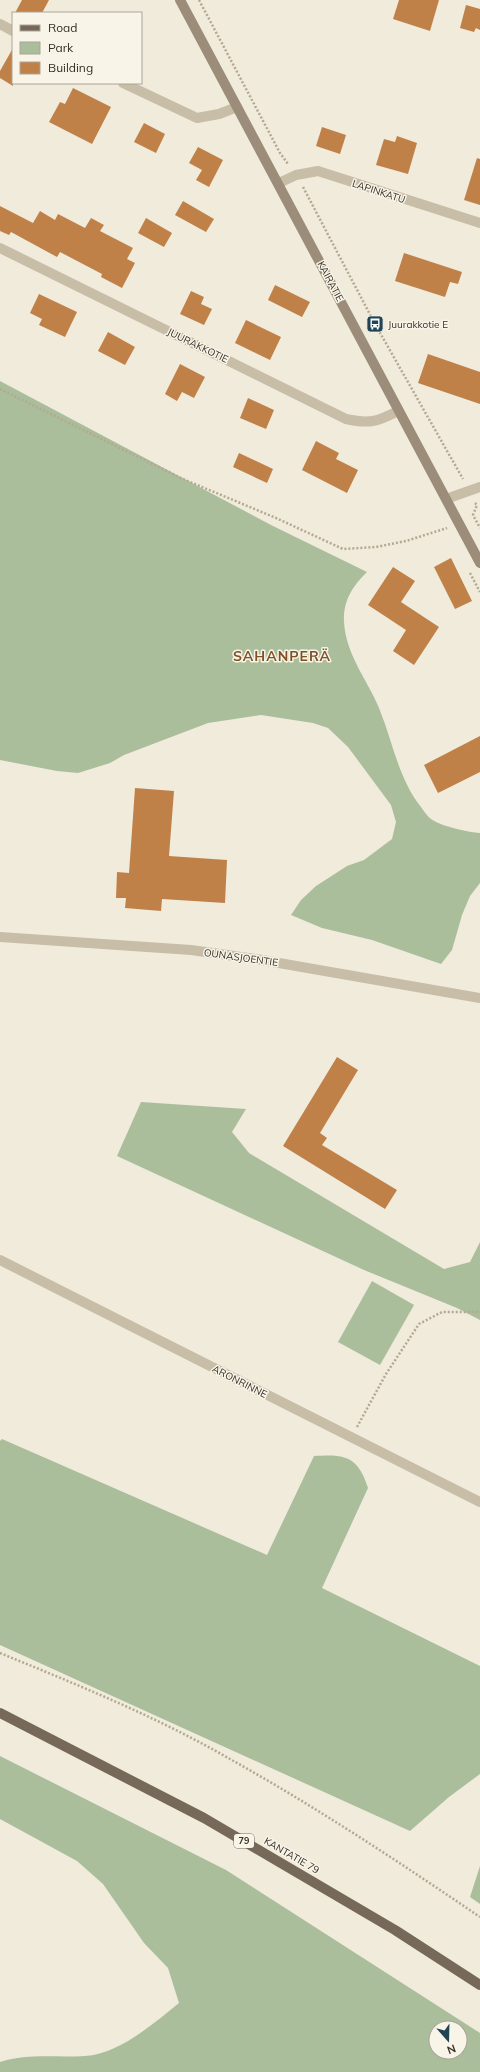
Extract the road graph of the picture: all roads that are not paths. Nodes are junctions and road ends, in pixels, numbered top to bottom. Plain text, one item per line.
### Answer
1 (180, 0) edge
2 (0, 24) edge
3 (12, 30) edge
4 (125, 84) edge
5 (237, 107) junction
6 (279, 183) junction
7 (480, 223) edge
8 (0, 248) edge
9 (398, 410) junction
10 (480, 487) edge
11 (446, 499) junction
12 (480, 563) edge
13 (0, 937) edge
14 (480, 998) edge
15 (0, 1260) edge
16 (480, 1502) edge
17 (0, 1713) edge
18 (480, 1985) edge

1 - 5 main road, KAIRATIE
2 - 3 street
4 - 5 street
5 - 6 main road, KAIRATIE
6 - 7 street, LAPINKATU
6 - 9 main road, KAIRATIE
8 - 9 street, JUURAKKOTIE
9 - 11 main road, KAIRATIE
10 - 11 street
11 - 12 main road, KAIRATIE
13 - 14 street, OUNASJOENTIE
15 - 16 street, ARONRINNE
17 - 18 main road, KANTATIE 79 / 79

